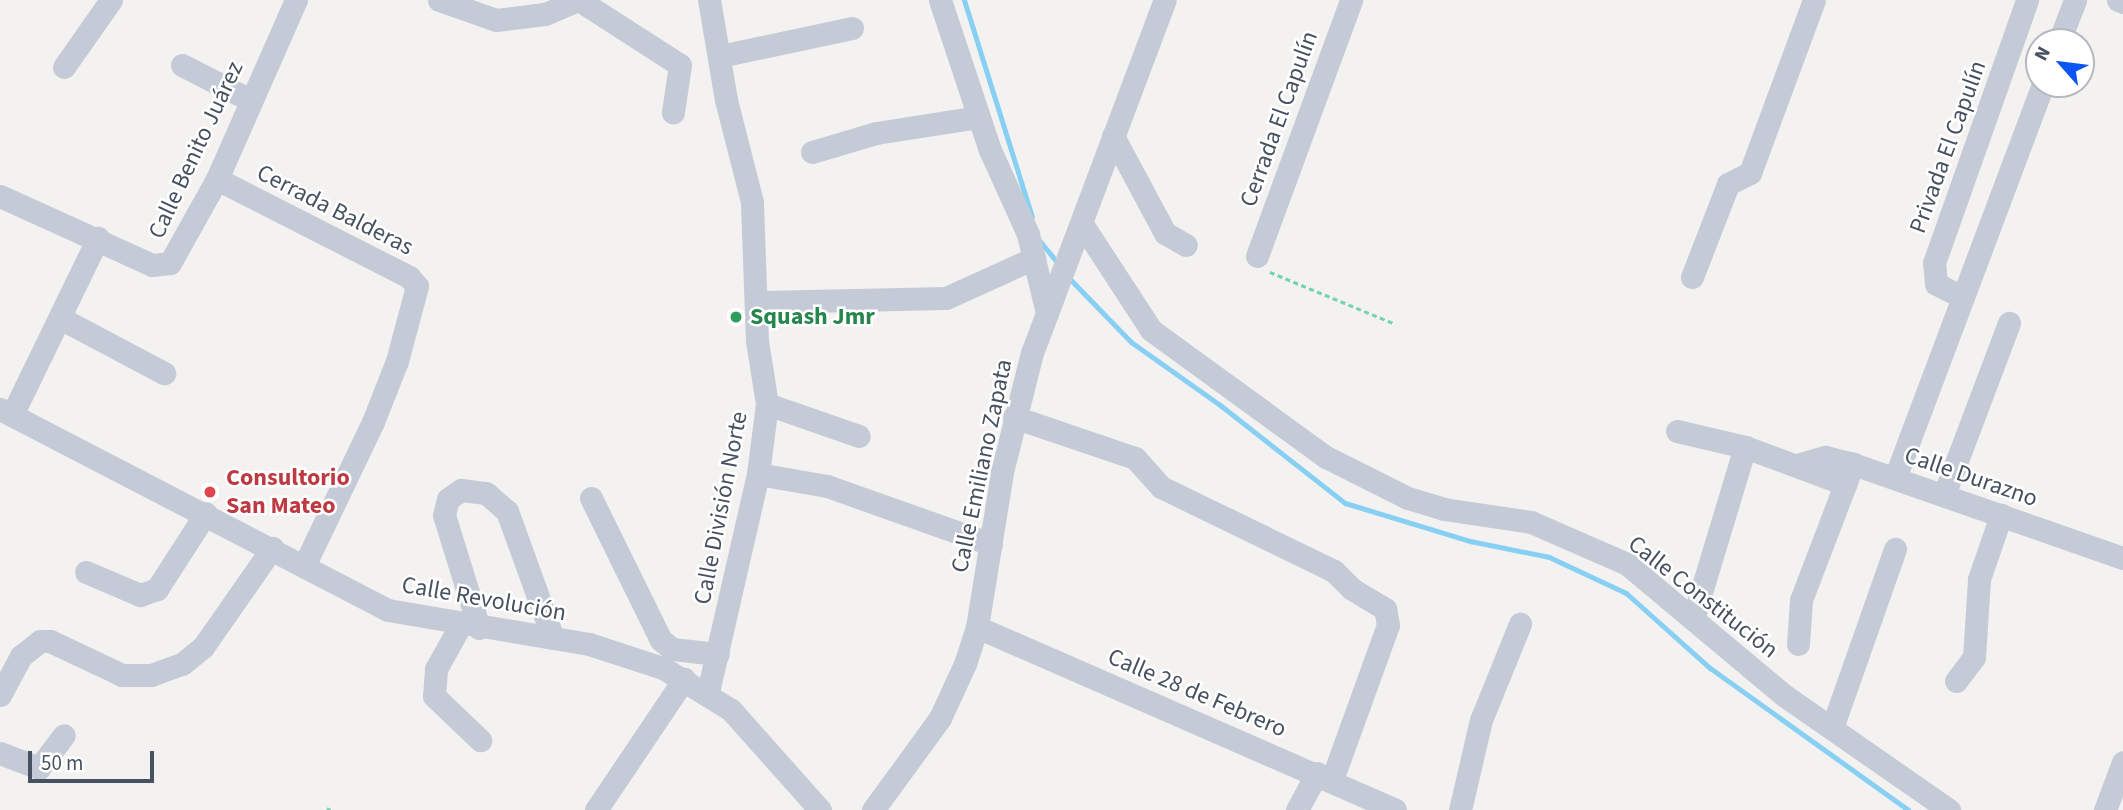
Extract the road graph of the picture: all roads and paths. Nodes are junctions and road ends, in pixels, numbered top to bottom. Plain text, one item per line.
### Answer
1 (111, 0) edge
2 (296, 0) edge
3 (439, 0) edge
4 (578, 0) edge
5 (709, 0) edge
6 (940, 0) edge
7 (1165, 0) edge
8 (1351, 0) edge
9 (1814, 0) edge
10 (2027, 0) edge
11 (2075, 0) edge
12 (2118, 0) edge
13 (2123, 2) edge
14 (852, 28) dead end
15 (2064, 28) edge
16 (720, 56) junction
17 (182, 65) dead end
18 (64, 67) dead end
19 (2038, 98) edge
20 (250, 100) junction
21 (673, 111) dead end
22 (978, 117) junction
23 (1113, 136) junction
24 (812, 152) dead end
25 (217, 179) junction
26 (0, 197) edge
27 (1079, 232) junction
28 (98, 239) junction
29 (1186, 245) dead end
30 (1257, 256) joint
31 (1034, 258) junction
32 (1692, 277) dead end
33 (1962, 297) junction
34 (758, 302) junction
35 (1050, 303) junction
36 (60, 318) junction
37 (1393, 323) dead end
38 (2009, 323) dead end
39 (164, 373) dead end
40 (767, 404) junction
41 (6, 412) edge
42 (1014, 417) junction
43 (1677, 431) dead end
44 (859, 436) dead end
45 (1745, 447) junction
46 (758, 474) junction
47 (1849, 474) junction
48 (1895, 478) junction
49 (1944, 495) junction
50 (591, 498) dead end
51 (206, 513) junction
52 (2001, 515) junction
53 (991, 544) junction
54 (272, 548) junction
55 (1895, 549) dead end
56 (2123, 558) edge
57 (304, 566) junction
58 (86, 572) dead end
59 (1693, 619) junction
60 (1520, 624) dead end
61 (470, 626) junction
62 (977, 627) junction
63 (553, 638) junction
64 (1798, 643) dead end
65 (718, 654) junction
66 (684, 679) junction
67 (1956, 681) dead end
68 (708, 692) junction
69 (0, 695) edge
70 (1832, 728) junction
71 (64, 735) dead end
72 (480, 740) dead end
73 (0, 753) edge
74 (2123, 762) edge
75 (1324, 776) junction
76 (596, 810) edge
77 (820, 810) edge
78 (873, 810) edge
79 (1297, 810) edge
80 (1395, 810) edge
81 (1460, 810) edge
82 (1949, 810) edge
83 (2105, 810) edge

1 - 18 street
2 - 20 street, Calle Benito Juárez
3 - 4 street
4 - 21 street
5 - 16 street, Calle División Norte
6 - 22 street
7 - 23 street, Calle Emiliano Zapata
8 - 30 street, Cerrada El Capulín
9 - 32 street
10 - 33 street, Privada El Capulín
11 - 15 street
12 - 13 street
14 - 16 street
16 - 34 street, Calle División Norte
17 - 20 street
19 - 33 street
20 - 25 street, Calle Benito Juárez
22 - 24 street
22 - 31 street
23 - 27 street, Calle Emiliano Zapata
23 - 29 street
25 - 28 street, Calle Benito Juárez
25 - 57 street, Cerrada Balderas
26 - 28 street
27 - 35 street, Calle Emiliano Zapata
27 - 59 street, Calle Constitución
28 - 36 street
30 - 37 path
31 - 34 street
31 - 35 street
33 - 48 street
34 - 40 street, Calle División Norte
35 - 42 street, Calle Emiliano Zapata
36 - 39 street
36 - 41 street
38 - 49 street
40 - 44 street
40 - 46 street, Calle División Norte
41 - 51 street, Calle Revolución
42 - 53 street, Calle Emiliano Zapata
42 - 75 street
43 - 45 street, Calle Durazno
45 - 47 street, Calle Durazno
45 - 59 street
46 - 53 street
46 - 65 street, Calle División Norte
47 - 48 street, Calle Durazno
47 - 64 street
48 - 49 street, Calle Durazno
49 - 52 street, Calle Durazno
50 - 65 street
51 - 54 street, Calle Revolución
51 - 58 street
52 - 56 street, Calle Durazno
52 - 67 street
53 - 62 street, Calle Emiliano Zapata
54 - 57 street, Calle Revolución
54 - 69 street
55 - 70 street
57 - 61 street, Calle Revolución
59 - 70 street, Calle Constitución
60 - 81 street
61 - 63 street, Calle Revolución
61 - 63 street
61 - 72 street
62 - 75 street, Calle 28 de Febrero
62 - 78 street, Calle Emiliano Zapata
63 - 66 street, Calle Revolución
65 - 68 street, Calle División Norte
66 - 68 street, Calle Revolución
66 - 76 street
68 - 77 street, Calle Revolución
70 - 82 street, Calle Constitución
71 - 73 street
74 - 83 street
75 - 79 street
75 - 80 street, Calle 28 de Febrero

